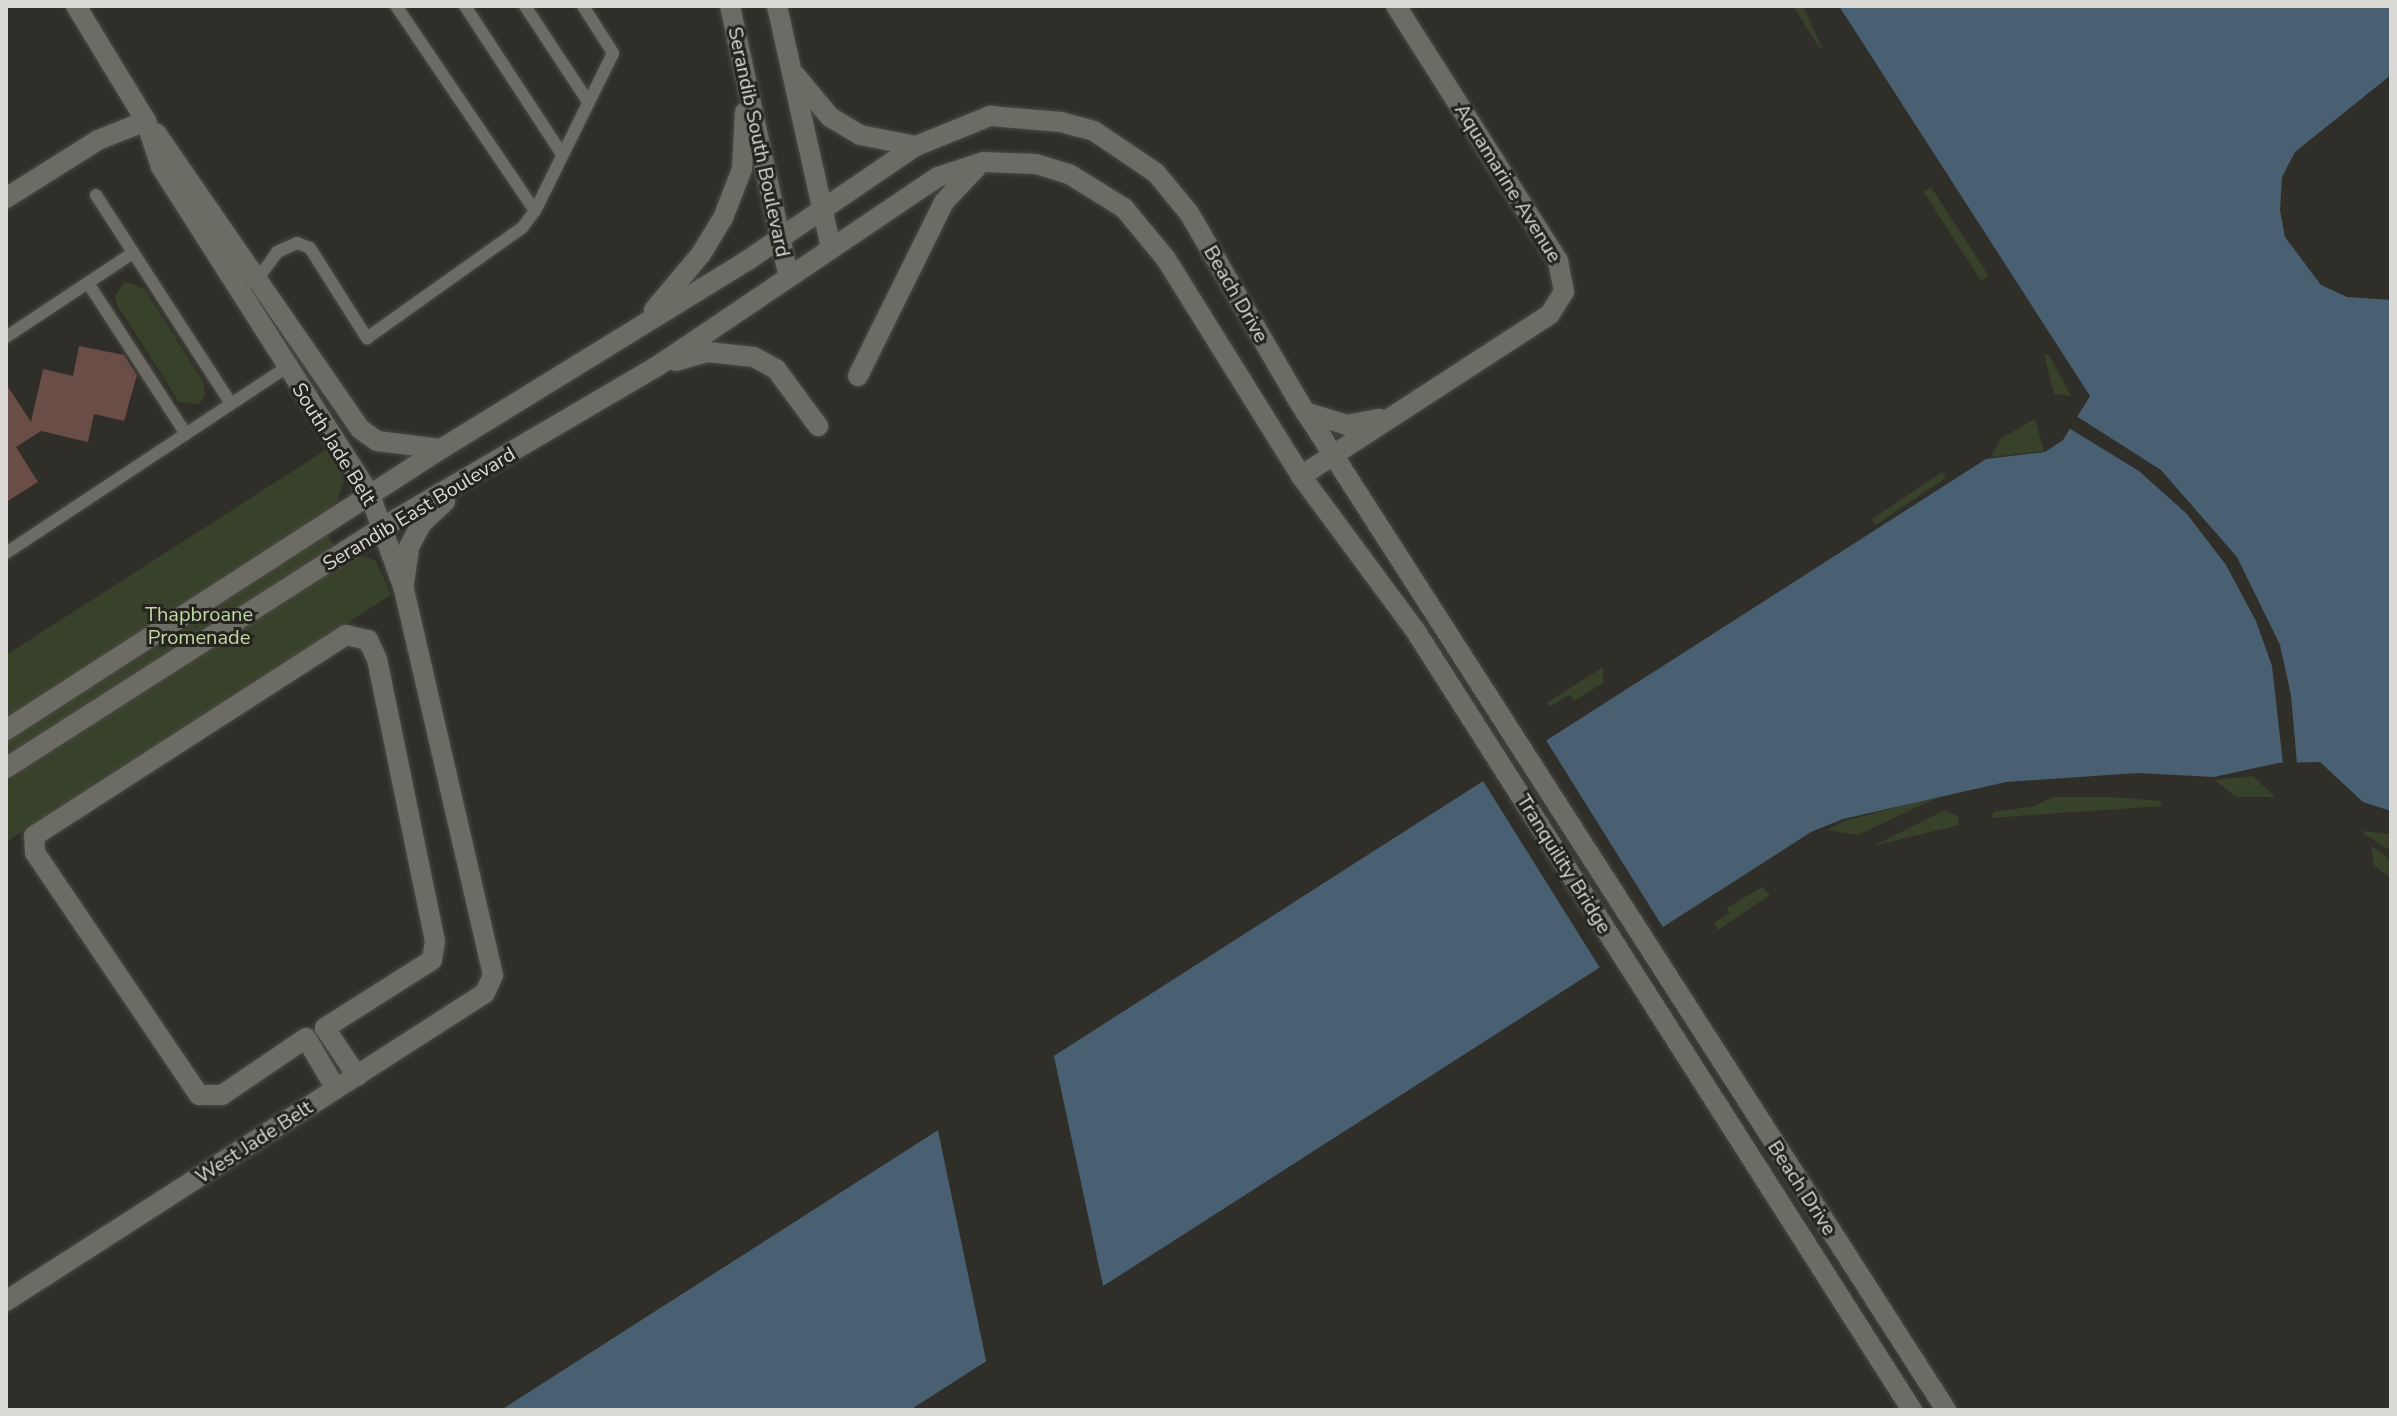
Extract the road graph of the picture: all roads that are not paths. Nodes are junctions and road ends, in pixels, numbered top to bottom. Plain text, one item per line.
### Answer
1 (76, 6) edge
2 (396, 6) edge
3 (465, 6) edge
4 (525, 6) edge
5 (583, 6) edge
6 (730, 6) edge
7 (777, 6) edge
8 (1396, 6) edge
9 (790, 66) junction
10 (747, 89) junction
11 (589, 103) junction
12 (146, 121) junction
13 (916, 146) junction
14 (562, 154) junction
15 (983, 162) junction
16 (96, 195) dead end
17 (6, 198) edge
18 (822, 209) junction
19 (535, 211) junction
20 (780, 237) junction
21 (831, 248) junction
22 (133, 253) junction
23 (789, 278) junction
24 (261, 279) junction
25 (88, 283) junction
26 (238, 294) junction
27 (641, 325) junction
28 (6, 337) edge
29 (656, 367) junction
30 (286, 368) junction
31 (858, 376) dead end
32 (231, 404) junction
33 (1305, 412) junction
34 (1393, 416) junction
35 (818, 426) dead end
36 (186, 434) junction
37 (441, 449) junction
38 (1333, 454) junction
39 (1301, 476) junction
40 (465, 482) junction
41 (370, 495) junction
42 (383, 527) junction
43 (6, 553) edge
44 (404, 589) junction
45 (6, 730) edge
46 (1511, 735) joint
47 (1491, 748) joint
48 (6, 768) edge
49 (1659, 966) joint
50 (493, 975) joint
51 (1637, 979) joint
52 (357, 1076) junction
53 (336, 1089) junction
54 (6, 1301) edge
55 (1912, 1410) edge
56 (1946, 1410) edge

1 - 12 street, South Jade Belt
2 - 19 lane
3 - 14 lane
4 - 11 lane
5 - 11 lane
6 - 10 street, Serandib South Boulevard
7 - 9 street
8 - 34 street, Aquamarine Avenue
9 - 13 street
9 - 18 street
10 - 20 street, Serandib South Boulevard
10 - 27 street
11 - 14 lane
12 - 17 street
12 - 24 street
12 - 26 street, South Jade Belt
13 - 18 street, Beach Drive
13 - 33 street, Beach Drive
14 - 19 lane
15 - 21 street, Beach Drive
15 - 31 street
15 - 39 street, Beach Drive
16 - 22 lane
18 - 20 street, Serandib East Boulevard
18 - 21 street
19 - 24 lane
20 - 23 street, Serandib South Boulevard
20 - 27 street, Serandib East Boulevard
21 - 23 street, Serandib East Boulevard
22 - 25 lane
22 - 32 lane
23 - 29 street, Serandib East Boulevard
24 - 26 lane
24 - 37 street
25 - 28 lane
25 - 36 lane
26 - 30 street, South Jade Belt
27 - 37 street, Serandib East Boulevard
29 - 35 street
29 - 40 street, Serandib East Boulevard
30 - 32 lane
30 - 41 street, South Jade Belt
32 - 36 lane
33 - 34 street
33 - 38 street, Beach Drive
34 - 38 street, Aquamarine Avenue
36 - 43 lane
37 - 41 street, Serandib East Boulevard
38 - 39 street, Aquamarine Avenue
38 - 46 street, Beach Drive
39 - 47 street, Beach Drive
40 - 42 street, Serandib East Boulevard
40 - 44 street
41 - 42 street, South Jade Belt
41 - 45 street, Serandib East Boulevard
42 - 44 street, South Jade Belt
42 - 48 street, Serandib East Boulevard
44 - 50 street, South Jade Belt
46 - 49 street, Tranquility Bridge
47 - 51 street, Tranquility Bridge
49 - 56 street, Beach Drive
50 - 52 street, West Jade Belt
51 - 55 street, Beach Drive
52 - 53 street, West Jade Belt
52 - 53 street
53 - 54 street, West Jade Belt

